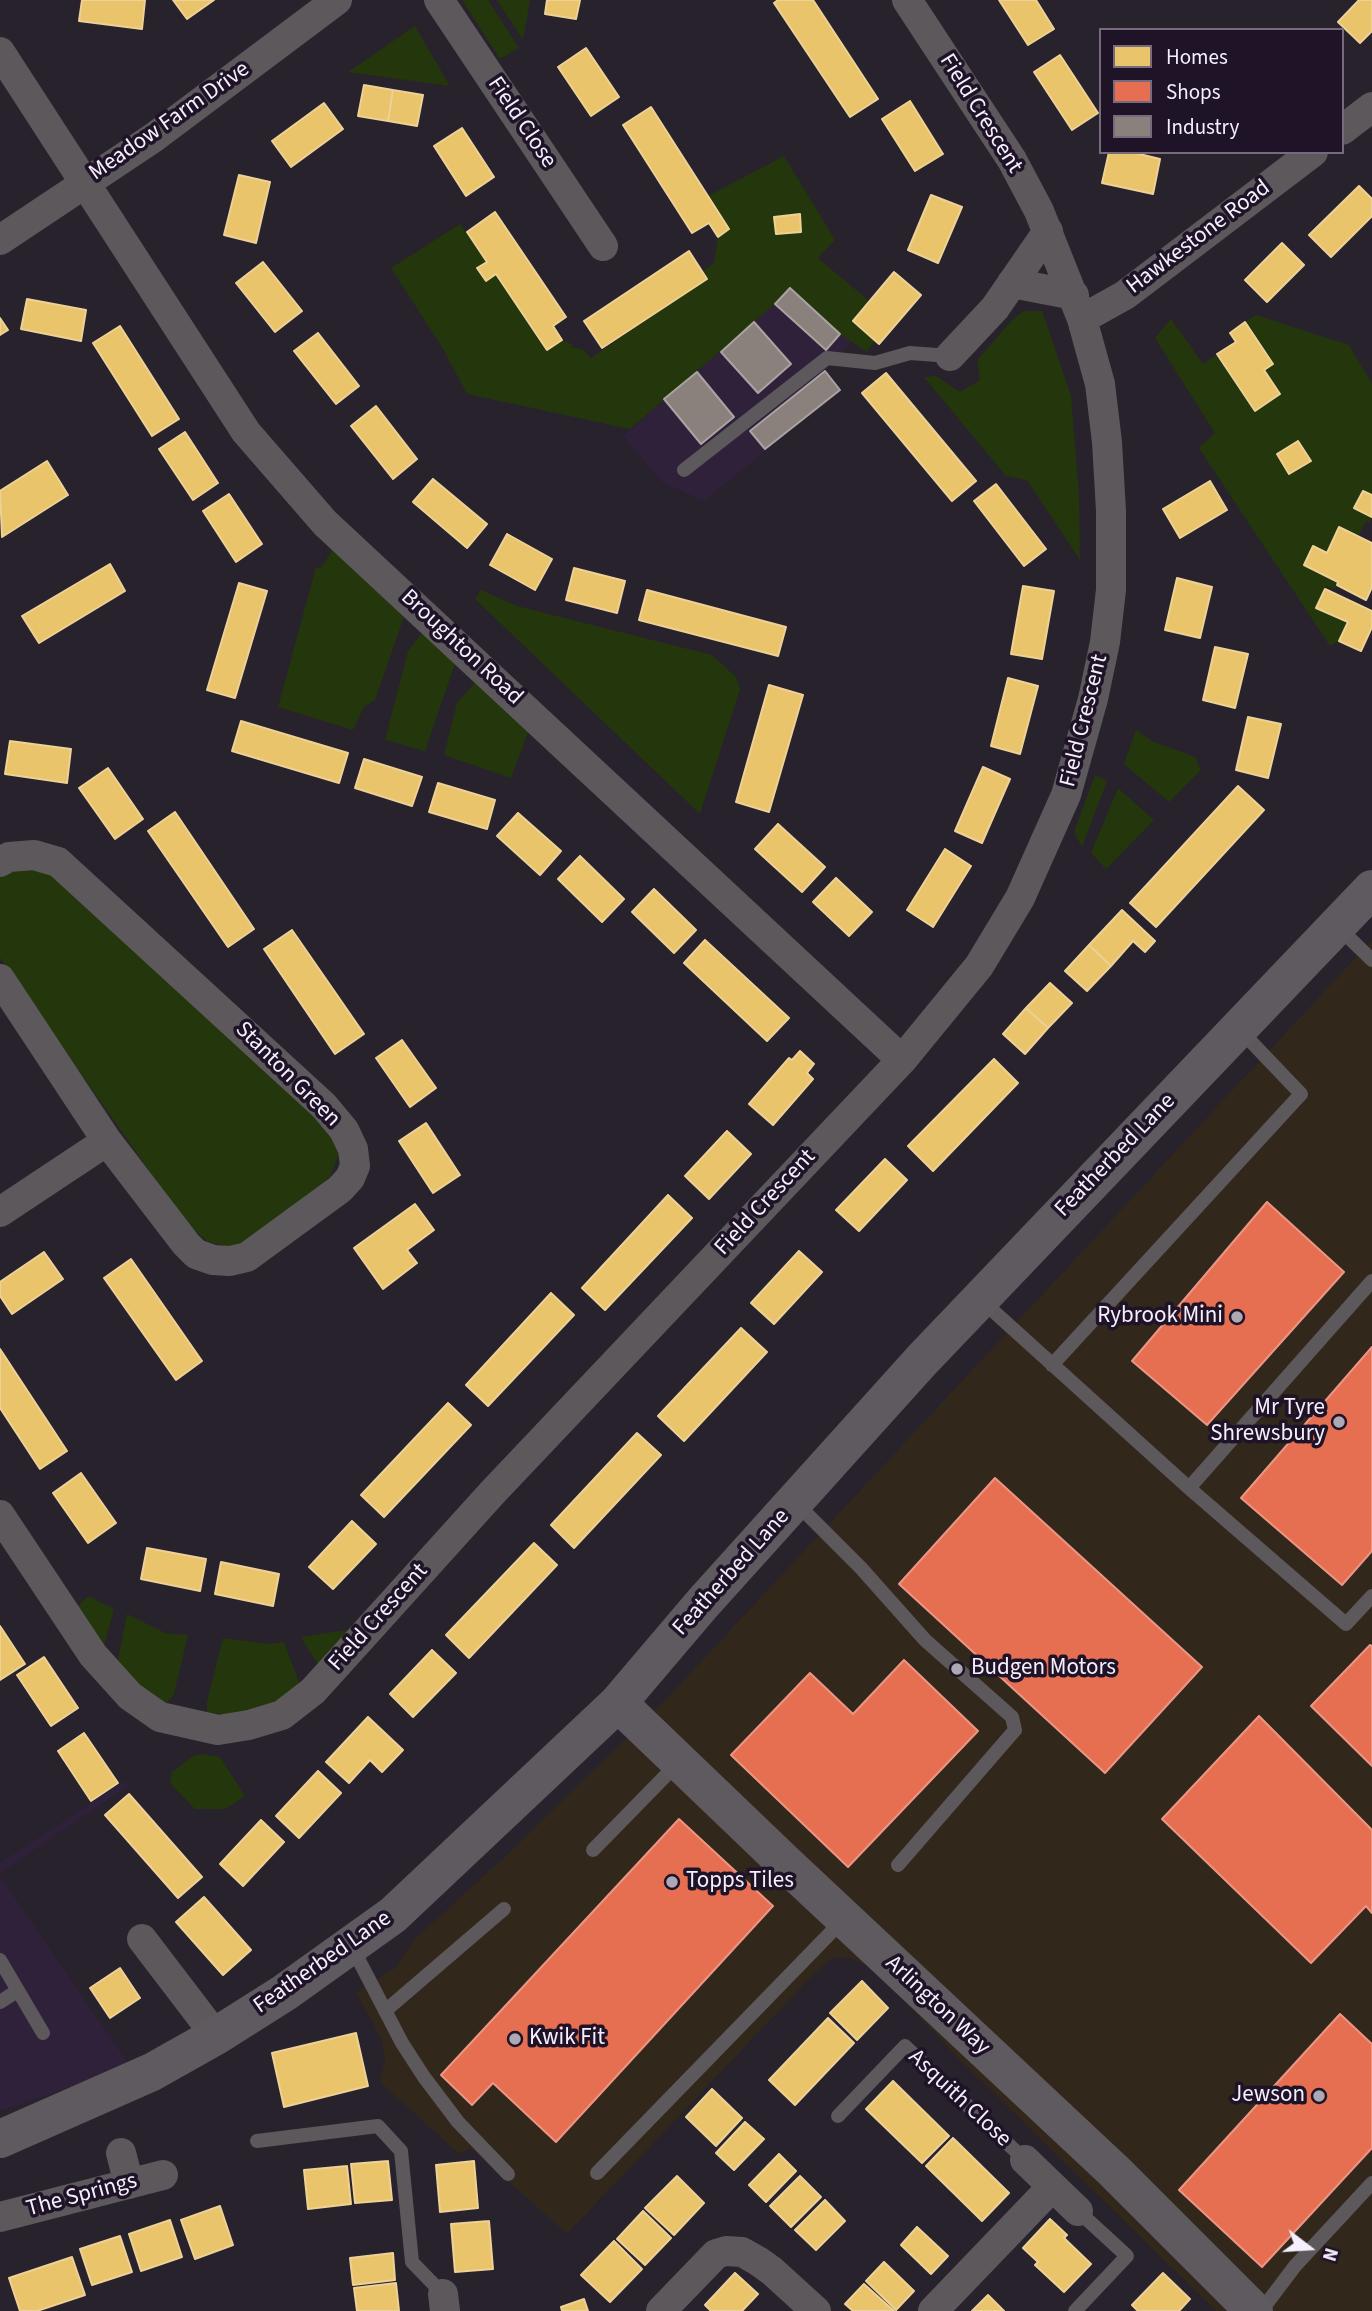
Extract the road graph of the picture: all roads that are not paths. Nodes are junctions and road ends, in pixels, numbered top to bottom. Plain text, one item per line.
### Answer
1 (337, 0) edge
2 (439, 0) edge
3 (907, 0) edge
4 (0, 52) edge
5 (1372, 107) edge
6 (1344, 128) edge
7 (1310, 154) edge
8 (84, 182) junction
9 (1048, 231) junction
10 (0, 240) edge
11 (603, 246) dead end
12 (1012, 283) junction
13 (1078, 307) junction
14 (950, 356) joint
15 (684, 470) dead end
16 (0, 862) edge
17 (1372, 889) edge
18 (1337, 927) junction
19 (1372, 960) edge
20 (0, 979) edge
21 (1238, 1028) junction
22 (902, 1060) junction
23 (107, 1140) junction
24 (0, 1212) edge
25 (1372, 1281) edge
26 (979, 1298) junction
27 (1052, 1365) junction
28 (1189, 1488) junction
29 (795, 1502) junction
30 (0, 1515) edge
31 (1372, 1596) edge
32 (618, 1703) junction
33 (679, 1762) junction
34 (593, 1850) dead end
35 (898, 1866) dead end
36 (504, 1909) dead end
37 (844, 1919) junction
38 (142, 1939) dead end
39 (351, 1945) junction
40 (0, 1961) edge
41 (18, 1991) junction
42 (0, 2002) edge
43 (385, 2011) junction
44 (43, 2033) dead end
45 (216, 2036) junction
46 (838, 2116) dead end
47 (0, 2139) edge
48 (257, 2141) dead end
49 (121, 2153) dead end
50 (1025, 2160) joint
51 (597, 2173) dead end
52 (508, 2174) dead end
53 (163, 2175) dead end
54 (1372, 2183) edge
55 (129, 2184) junction
56 (1052, 2187) junction
57 (1078, 2211) joint
58 (0, 2217) edge
59 (444, 2303) edge
60 (661, 2311) edge
61 (816, 2311) edge
62 (933, 2311) edge
63 (1075, 2311) edge
64 (1254, 2311) edge
65 (1261, 2311) edge

1 - 8 street, Meadow Farm Drive
2 - 11 street, Field Close
3 - 9 street, Field Crescent
4 - 8 street, Broughton Road
5 - 6 street
7 - 13 street, Hawkestone Road
8 - 10 street, Meadow Farm Drive
8 - 22 street, Broughton Road
9 - 12 street
9 - 13 street, Field Crescent
12 - 13 street
12 - 14 street
13 - 22 street, Field Crescent
14 - 15 lane
16 - 23 street, Stanton Green
17 - 18 street, Featherbed Lane
18 - 19 lane
18 - 21 street, Featherbed Lane
20 - 23 street, Stanton Green
21 - 26 street, Featherbed Lane
21 - 27 lane
22 - 30 street, Field Crescent
23 - 24 street
25 - 28 lane
26 - 27 lane
26 - 29 street, Featherbed Lane
27 - 28 lane
28 - 31 lane
29 - 32 street, Featherbed Lane
29 - 35 lane
32 - 33 street, Arlington Way
32 - 39 street, Featherbed Lane
33 - 34 lane
33 - 37 street, Arlington Way
36 - 43 lane
37 - 51 lane
37 - 64 street, Arlington Way
38 - 45 street
39 - 43 lane
39 - 45 street, Featherbed Lane
40 - 41 lane
41 - 42 lane
41 - 44 lane
43 - 52 lane
45 - 47 street, Featherbed Lane
46 - 50 lane, Asquith Close
48 - 59 lane
49 - 55 street
50 - 56 street, Asquith Close
53 - 55 street, The Springs
54 - 65 lane
55 - 58 street, The Springs
56 - 57 street, Asquith Close
56 - 62 street
57 - 63 lane, Asquith Close
60 - 61 street

